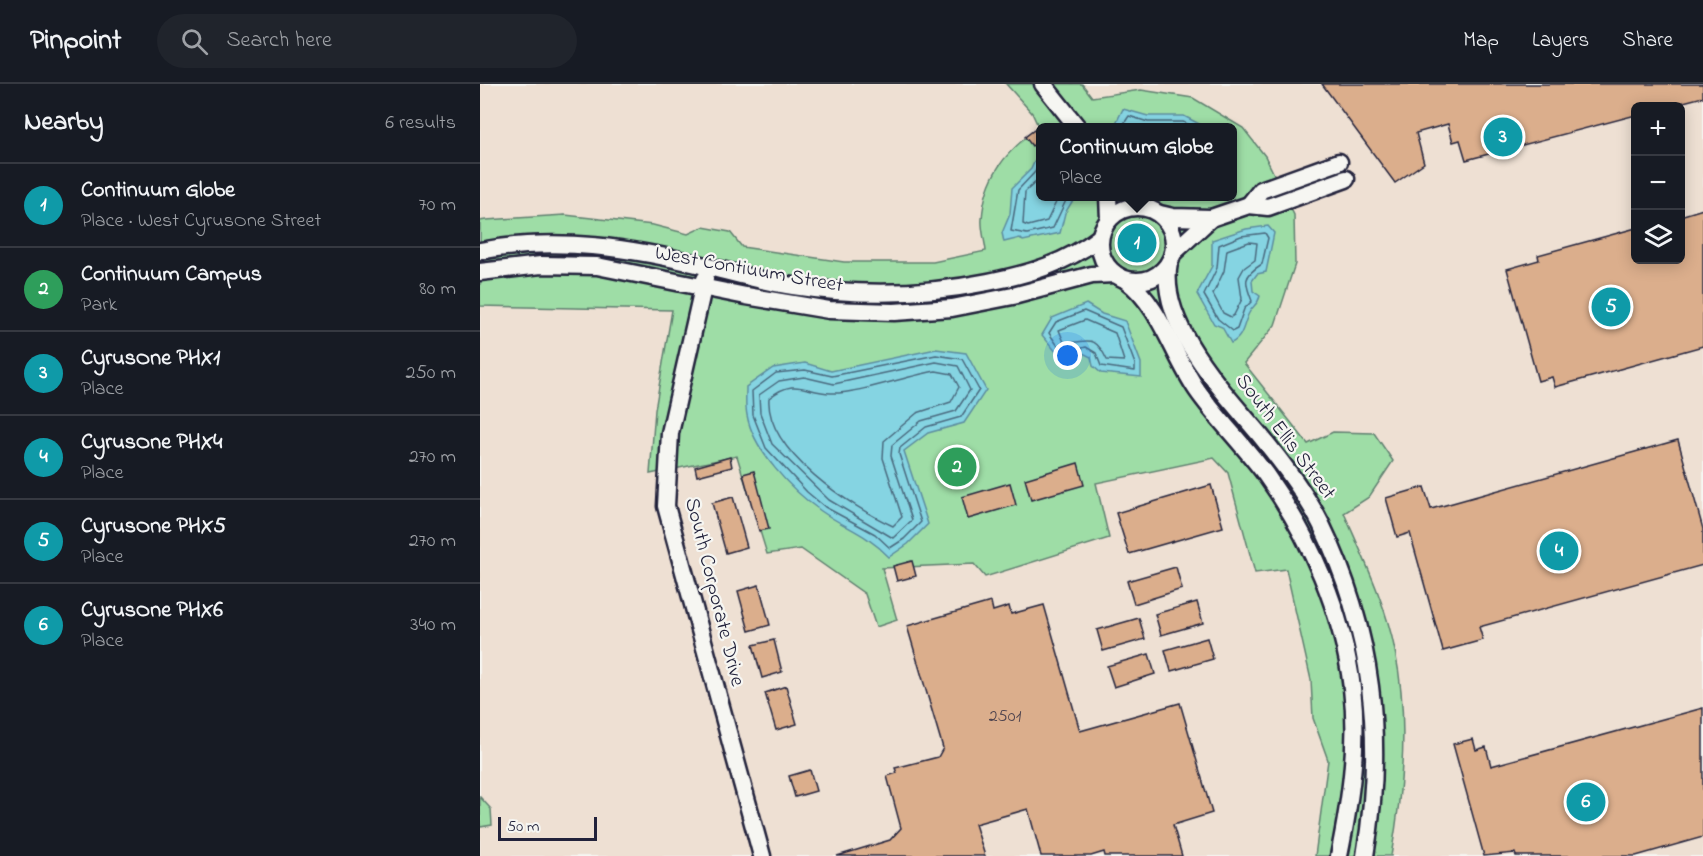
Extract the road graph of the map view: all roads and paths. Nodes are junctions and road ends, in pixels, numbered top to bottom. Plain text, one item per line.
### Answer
1 (1043, 84) edge
2 (1074, 123) edge
3 (1339, 162) dead end
4 (1346, 179) dead end
5 (1108, 201) edge
6 (1143, 201) edge
7 (1249, 205) junction
8 (1157, 212) junction
9 (1211, 218) junction
10 (1109, 219) junction
11 (1100, 237) junction
12 (480, 250) edge
13 (1171, 258) junction
14 (708, 266) junction
15 (480, 272) edge
16 (1120, 277) junction
17 (703, 287) junction
18 (762, 856) edge
19 (1339, 856) edge
20 (1365, 856) edge

1 - 2 street
3 - 7 street
4 - 7 street
5 - 10 street
6 - 8 street
7 - 9 street
8 - 9 street
8 - 10 street
8 - 13 street
9 - 13 street
10 - 11 street
11 - 14 street, West Contiuum Street
11 - 16 street
12 - 14 street, West Contiuum Street
13 - 16 street
13 - 20 street, South Ellis Street
14 - 17 street, South Corporate Drive
15 - 17 street, West Contiuum Street
16 - 17 street, West Contiuum Street
16 - 19 street, South Ellis Street
17 - 18 street, South Corporate Drive

